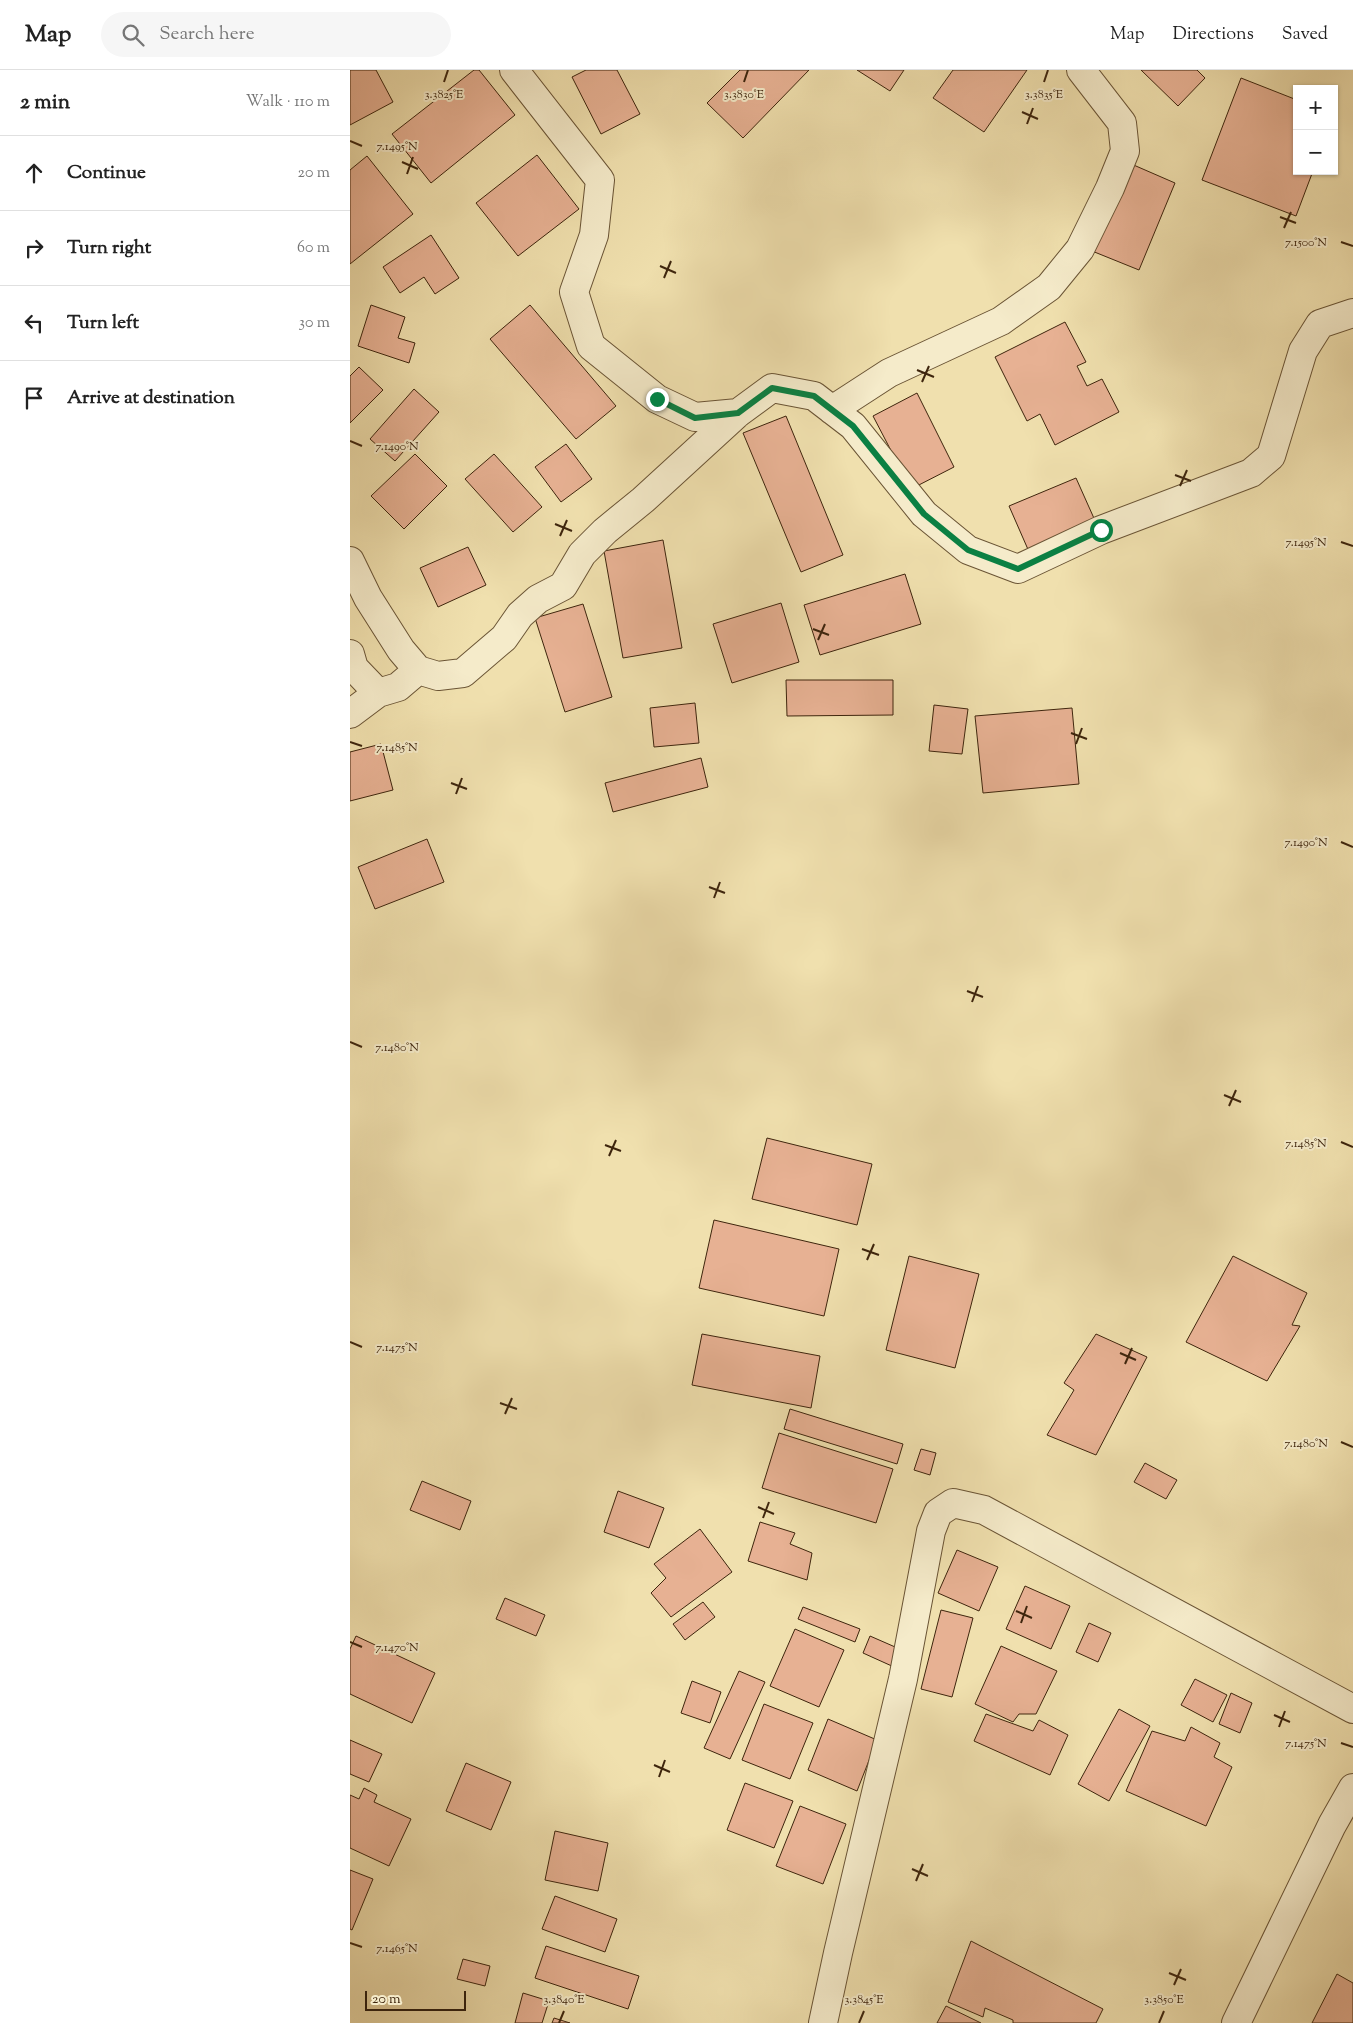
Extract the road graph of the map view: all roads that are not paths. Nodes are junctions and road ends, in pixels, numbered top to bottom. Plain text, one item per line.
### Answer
1 (514, 70) edge
2 (1081, 70) edge
3 (1353, 313) edge
4 (832, 410) junction
5 (738, 413) junction
6 (350, 561) edge
7 (350, 654) edge
8 (418, 670) junction
9 (378, 693) junction
10 (350, 714) edge
11 (1353, 1709) edge
12 (1353, 1788) edge
13 (823, 2023) edge
14 (1236, 2023) edge

1 - 5 street
2 - 4 street
3 - 4 street
4 - 5 street
5 - 8 street
6 - 8 street
7 - 9 street
8 - 9 street
9 - 10 street
11 - 13 street
12 - 14 street

